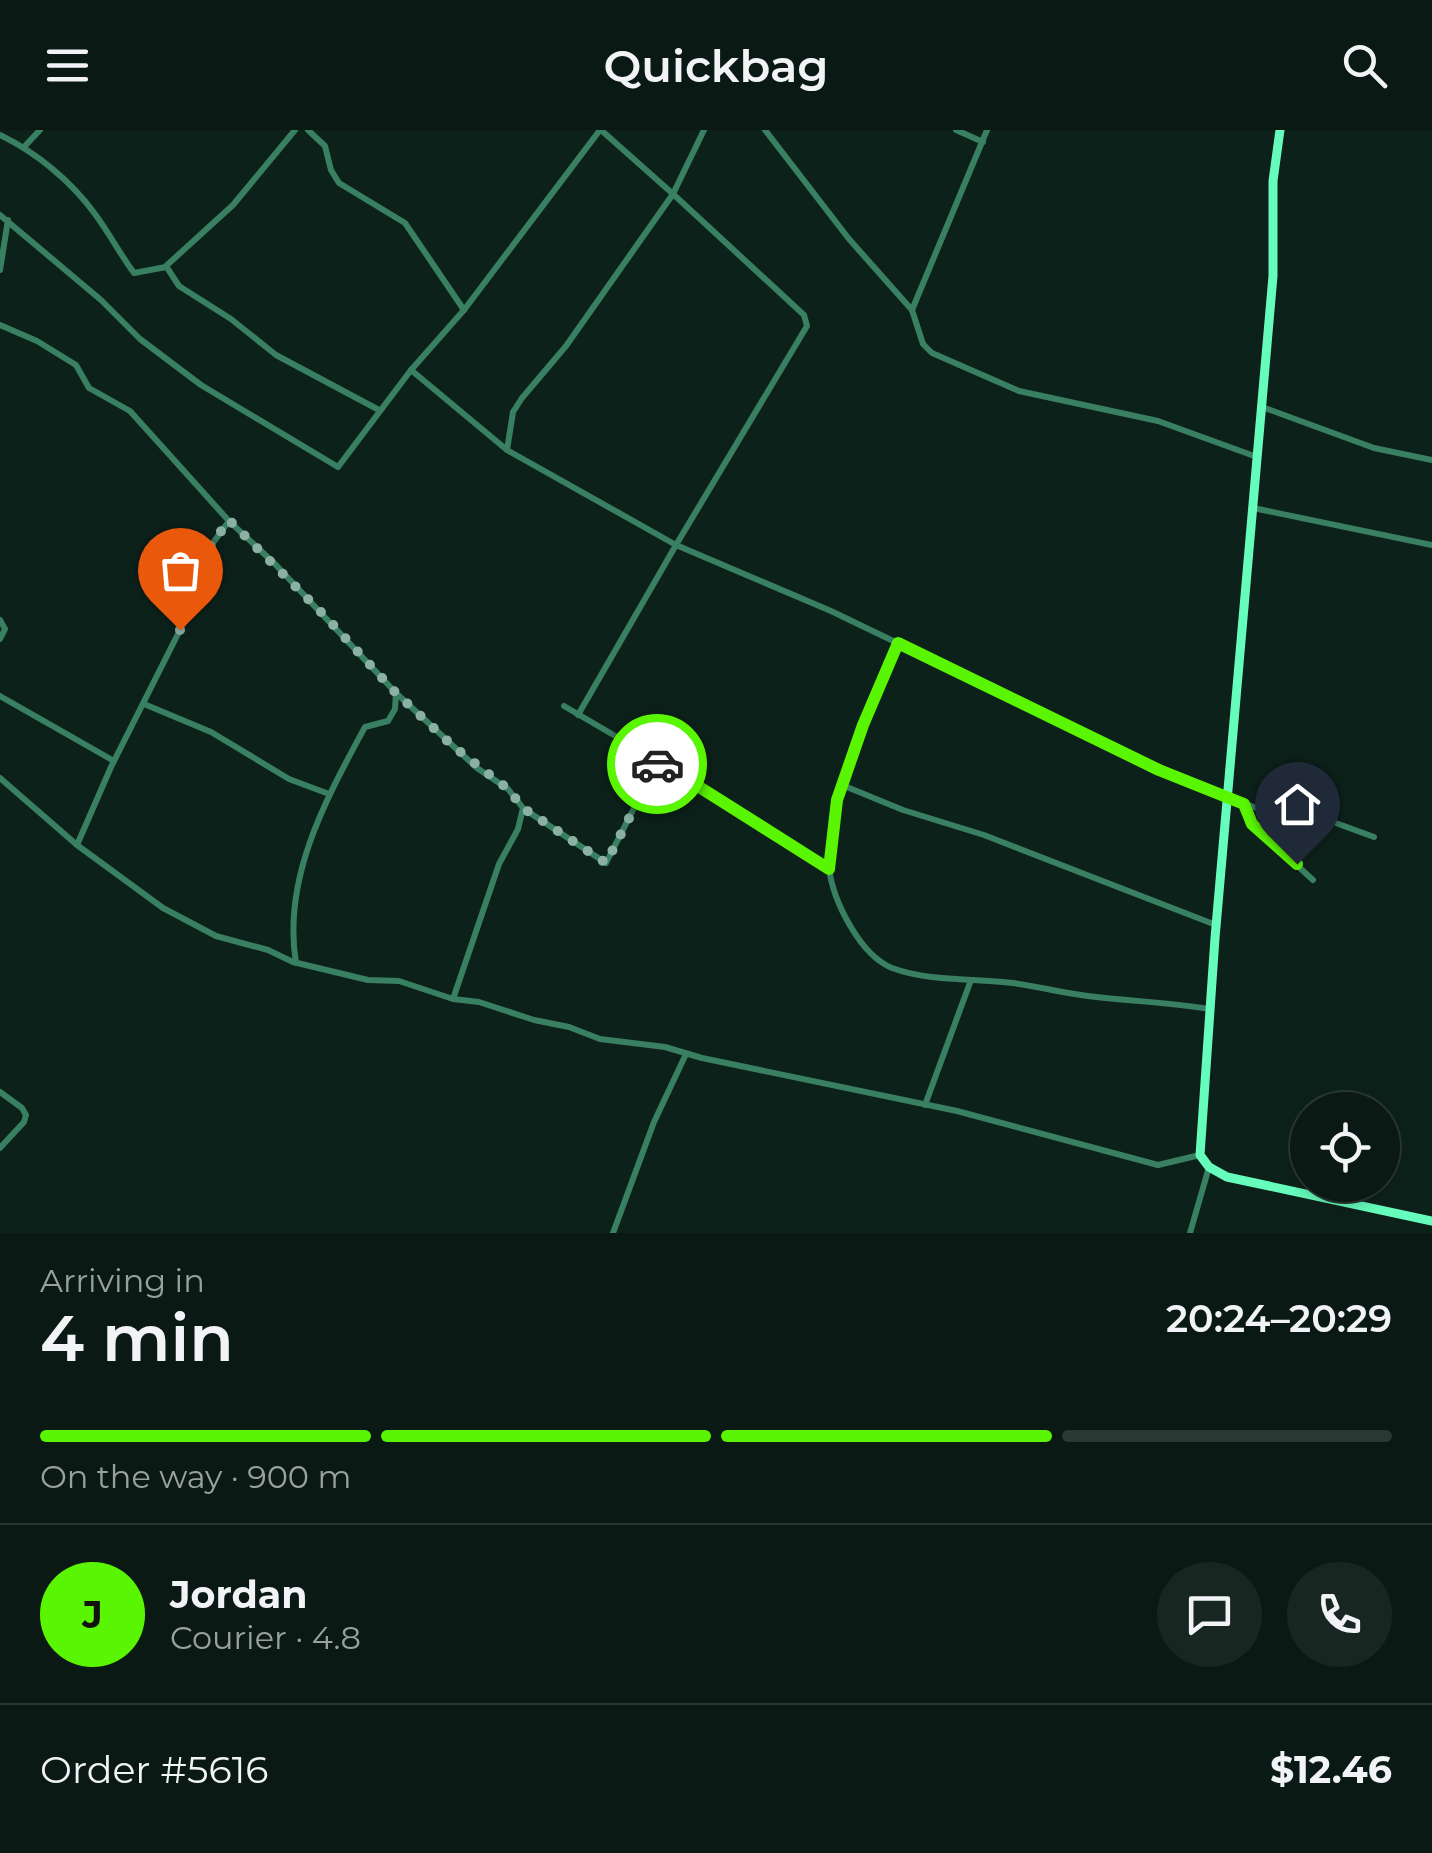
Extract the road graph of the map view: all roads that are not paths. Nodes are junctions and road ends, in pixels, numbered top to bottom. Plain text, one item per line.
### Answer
1 (40, 130) edge
2 (295, 130) edge
3 (308, 130) edge
4 (600, 130) edge
5 (704, 130) edge
6 (765, 130) edge
7 (956, 130) edge
8 (987, 130) edge
9 (1280, 130) edge
10 (0, 134) edge
11 (983, 142) junction
12 (24, 148) junction
13 (673, 194) junction
14 (4, 217) edge
15 (166, 266) junction
16 (0, 270) edge
17 (464, 310) junction
18 (912, 310) junction
19 (0, 324) edge
20 (411, 370) junction
21 (1261, 407) junction
22 (379, 410) junction
23 (507, 450) junction
24 (1257, 457) junction
25 (1432, 460) edge
26 (1253, 508) junction
27 (229, 520) junction
28 (676, 545) junction
29 (1432, 545) edge
30 (0, 620) edge
31 (0, 639) edge
32 (898, 643) junction
33 (396, 693) junction
34 (0, 696) edge
35 (144, 704) junction
36 (564, 706) dead end
37 (578, 716) junction
38 (658, 761) junction
39 (114, 762) junction
40 (0, 778) edge
41 (842, 785) junction
42 (329, 794) junction
43 (1229, 799) junction
44 (1244, 804) junction
45 (523, 808) junction
46 (1374, 837) dead end
47 (78, 845) junction
48 (829, 869) junction
49 (1314, 880) dead end
50 (1217, 925) junction
51 (296, 963) junction
52 (971, 980) junction
53 (453, 998) junction
54 (1210, 1009) junction
55 (686, 1054) junction
56 (0, 1092) edge
57 (926, 1106) junction
58 (0, 1148) edge
59 (1200, 1155) junction
60 (1208, 1168) junction
61 (1432, 1221) edge
62 (612, 1233) edge
63 (1190, 1233) edge

1 - 12 street
2 - 15 street
3 - 17 street
4 - 13 street
4 - 17 street
5 - 13 street
6 - 18 street
7 - 11 street
8 - 11 street
9 - 21 street
10 - 12 street
11 - 18 street
12 - 15 street
13 - 23 street
13 - 28 street
14 - 16 street
14 - 22 street
15 - 22 street
17 - 20 street
18 - 24 street
19 - 27 street
20 - 22 street
20 - 23 street
21 - 24 street
21 - 25 street
23 - 28 street
24 - 26 street
26 - 29 street
26 - 43 street
27 - 33 street
27 - 35 street
28 - 32 street
28 - 37 street
30 - 31 street
32 - 41 street
32 - 43 street
33 - 42 street
33 - 45 street
34 - 39 street
35 - 39 street
35 - 42 street
36 - 37 street
37 - 38 street
38 - 45 street
38 - 48 street
39 - 47 street
40 - 47 street
41 - 48 street
41 - 50 street
42 - 51 street
43 - 44 street
43 - 50 street
44 - 46 street
44 - 49 street
45 - 53 street
47 - 51 street
48 - 52 street
50 - 54 street
51 - 53 street
52 - 54 street
52 - 57 street
53 - 55 street
54 - 59 street
55 - 57 street
55 - 62 street
56 - 58 street
57 - 59 street
59 - 60 street
60 - 61 street
60 - 63 street

